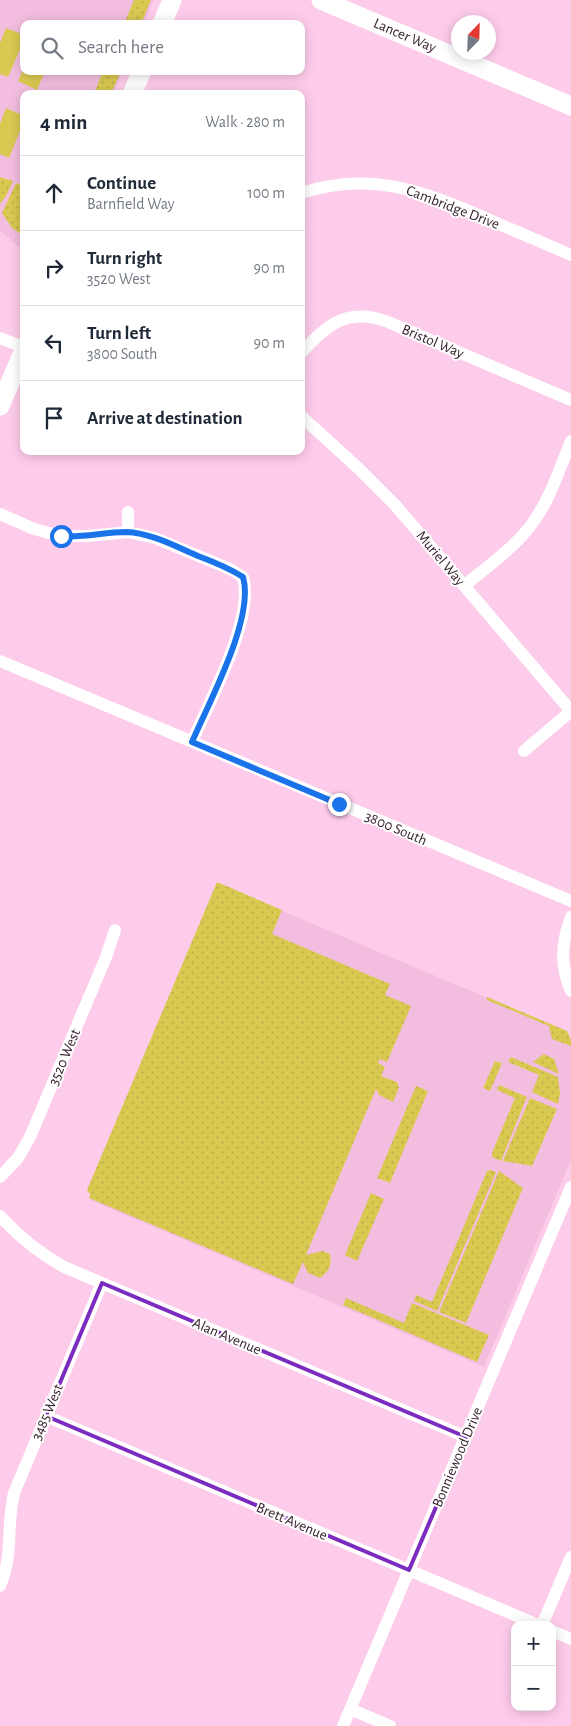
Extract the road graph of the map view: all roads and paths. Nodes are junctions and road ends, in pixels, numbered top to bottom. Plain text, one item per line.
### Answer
1 (172, 0) edge
2 (321, 0) edge
3 (164, 20) edge
4 (140, 75) edge
5 (134, 90) edge
6 (571, 106) edge
7 (305, 192) edge
8 (571, 255) edge
9 (0, 338) edge
10 (20, 346) edge
11 (305, 349) edge
12 (20, 358) edge
13 (571, 400) edge
14 (0, 406) edge
15 (305, 420) edge
16 (571, 440) edge
17 (128, 512) dead end
18 (0, 514) edge
19 (128, 532) junction
20 (464, 586) junction
21 (0, 661) edge
22 (571, 711) edge
23 (192, 742) junction
24 (524, 750) dead end
25 (571, 901) edge
26 (571, 917) edge
27 (115, 930) dead end
28 (571, 991) edge
29 (0, 1177) edge
30 (571, 1187) edge
31 (0, 1216) edge
32 (102, 1283) junction
33 (46, 1416) junction
34 (466, 1437) junction
35 (5, 1545) edge
36 (571, 1557) edge
37 (409, 1570) junction
38 (0, 1586) edge
39 (529, 1621) edge
40 (544, 1621) edge
41 (556, 1632) edge
42 (571, 1638) edge
43 (350, 1709) junction
44 (343, 1726) edge
45 (390, 1726) edge

1 - 3 street
2 - 6 street, Lancer Way
4 - 5 street
7 - 8 street, Cambridge Drive
9 - 10 street
11 - 13 street, Bristol Way
12 - 14 street
15 - 20 street, Muriel Way
16 - 20 street
17 - 19 street
18 - 19 street
19 - 23 street
20 - 22 street, Muriel Way
21 - 23 street, 3800 South
22 - 24 street
23 - 25 street, 3800 South
26 - 28 street
27 - 29 street, 3520 West
30 - 34 street, Bonniewood Drive
31 - 32 street, Alan Avenue
32 - 33 street, 3485 West
32 - 34 street, Alan Avenue
33 - 35 street, 3485 West
33 - 37 street, Brett Avenue
34 - 37 street, Bonniewood Drive
35 - 38 street, 3485 West
36 - 40 street
37 - 39 street, Brett Avenue
37 - 43 street, Bonniewood Drive
41 - 42 street
43 - 44 street, Bonniewood Drive
43 - 45 street

